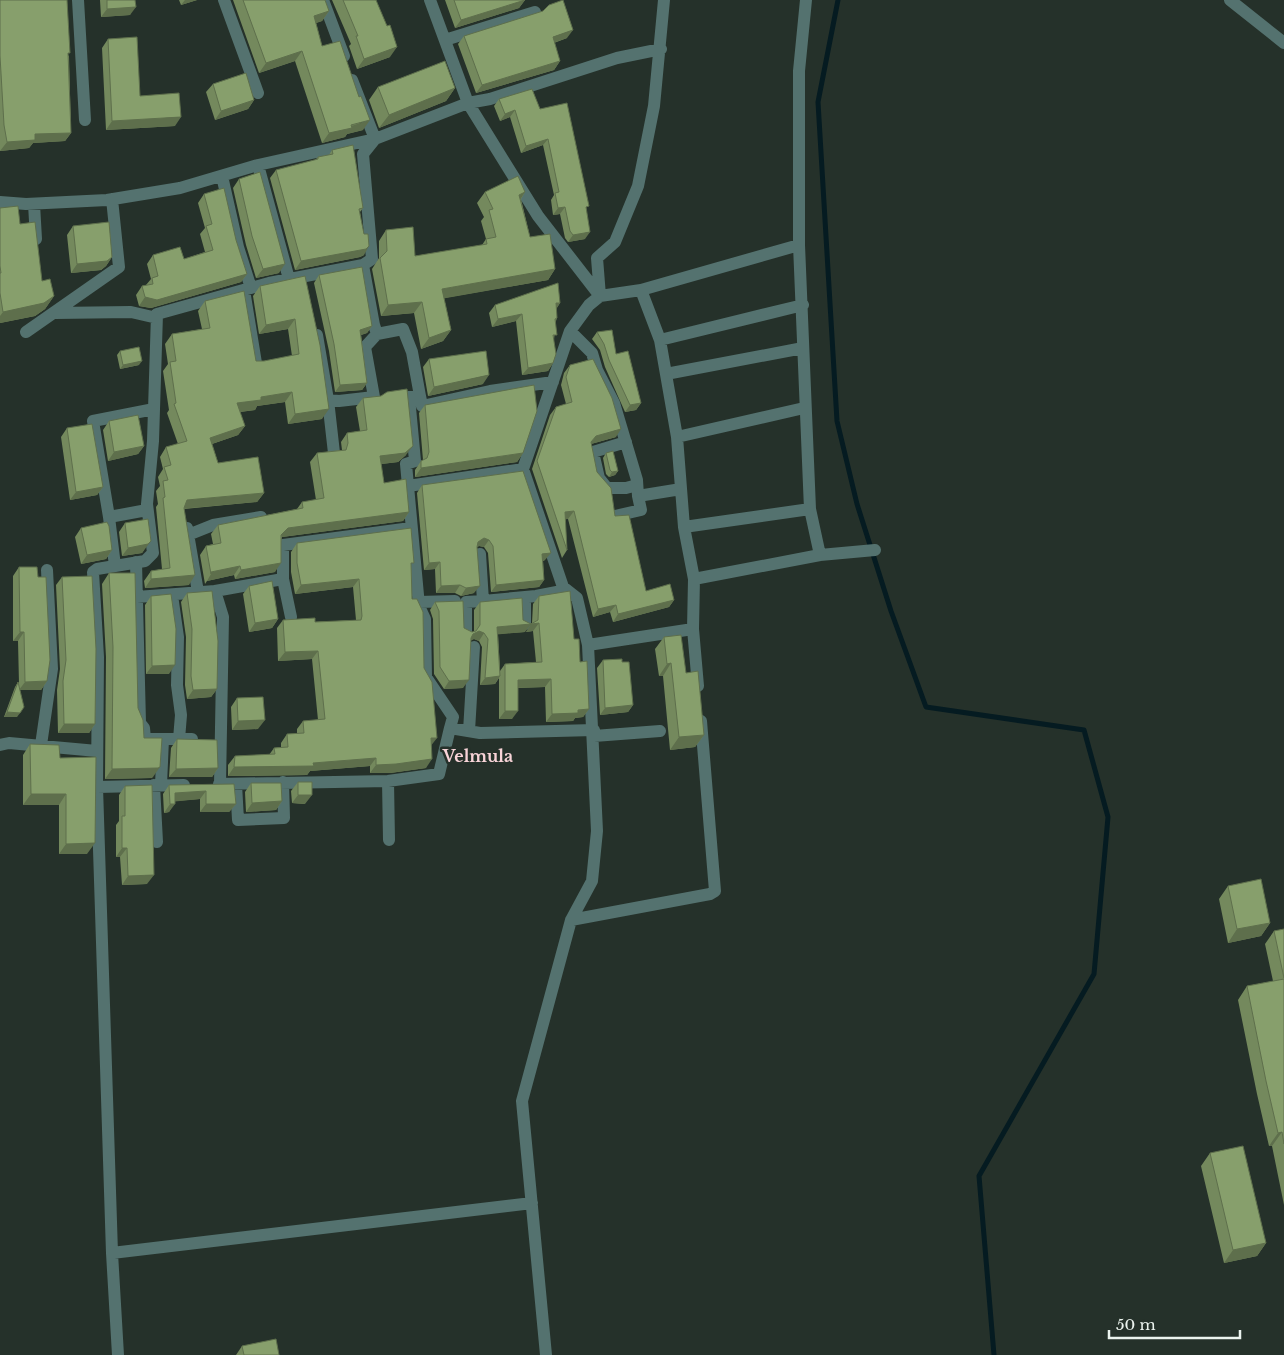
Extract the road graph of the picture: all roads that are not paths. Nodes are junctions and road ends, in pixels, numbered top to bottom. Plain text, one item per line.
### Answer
1 (78, 0) edge
2 (224, 0) edge
3 (323, 0) edge
4 (430, 0) edge
5 (664, 0) edge
6 (806, 0) edge
7 (1230, 0) edge
8 (535, 12) edge
9 (445, 40) junction
10 (1284, 43) edge
11 (661, 50) junction
12 (258, 94) dead end
13 (468, 104) junction
14 (85, 120) dead end
15 (375, 139) junction
16 (258, 166) junction
17 (222, 176) junction
18 (112, 199) junction
19 (0, 202) edge
20 (34, 204) junction
21 (799, 245) junction
22 (36, 248) edge
23 (363, 265) junction
24 (304, 276) junction
25 (288, 279) junction
26 (248, 289) junction
27 (641, 290) junction
28 (307, 291) edge
29 (600, 296) junction
30 (802, 305) junction
31 (55, 313) junction
32 (157, 318) junction
33 (315, 325) edge
34 (570, 331) junction
35 (26, 332) dead end
36 (376, 334) junction
37 (660, 340) junction
38 (803, 348) junction
39 (256, 363) edge
40 (666, 374) junction
41 (553, 382) junction
42 (420, 396) junction
43 (328, 400) junction
44 (804, 408) junction
45 (154, 409) junction
46 (677, 436) junction
47 (626, 442) junction
48 (334, 453) edge
49 (523, 468) junction
50 (408, 486) junction
51 (681, 489) junction
52 (638, 490) junction
53 (810, 509) junction
54 (147, 510) junction
55 (185, 516) edge
56 (614, 516) edge
57 (109, 517) junction
58 (261, 517) edge
59 (684, 527) junction
60 (411, 528) junction
61 (188, 535) junction
62 (875, 550) dead end
63 (480, 554) edge
64 (820, 555) junction
65 (136, 562) junction
66 (115, 566) junction
67 (47, 570) dead end
68 (283, 579) junction
69 (694, 580) junction
70 (567, 590) junction
71 (215, 591) junction
72 (198, 592) junction
73 (172, 594) junction
74 (137, 597) junction
75 (525, 597) junction
76 (483, 600) junction
77 (455, 601) edge
78 (419, 602) junction
79 (291, 617) edge
80 (526, 624) edge
81 (693, 629) junction
82 (466, 632) edge
83 (588, 644) junction
84 (474, 647) dead end
85 (450, 728) junction
86 (469, 731) junction
87 (660, 731) dead end
88 (594, 733) junction
89 (163, 739) junction
90 (179, 739) junction
91 (221, 740) junction
92 (0, 745) edge
93 (41, 745) junction
94 (97, 751) junction
95 (388, 781) junction
96 (283, 782) junction
97 (236, 784) junction
98 (157, 785) junction
99 (210, 785) junction
100 (97, 787) junction
101 (389, 840) dead end
102 (157, 842) dead end
103 (571, 920) junction
104 (532, 1203) junction
105 (112, 1253) junction
106 (118, 1355) edge
107 (546, 1355) edge

1 - 14 street
2 - 12 street
3 - 15 street
4 - 9 street
5 - 11 street
6 - 21 street
7 - 10 street
8 - 9 street
9 - 13 street
11 - 13 street
11 - 29 street
13 - 15 street
13 - 29 street
15 - 16 street
15 - 23 street
16 - 17 street
16 - 25 street
17 - 18 street
17 - 26 street
18 - 20 street
18 - 31 street
19 - 20 street
20 - 22 street
21 - 27 street
21 - 30 street
23 - 24 street
23 - 36 street
24 - 25 street
24 - 28 street
25 - 26 street
26 - 32 street
26 - 39 street
27 - 29 street
27 - 37 street
29 - 34 street
30 - 37 street
30 - 38 street
31 - 32 street
31 - 35 street
32 - 45 street
33 - 43 street
34 - 41 street
34 - 47 street
36 - 42 street
36 - 43 street
37 - 40 street
38 - 40 street
38 - 44 street
40 - 46 street
41 - 42 street
41 - 49 street
42 - 50 street
43 - 48 street
44 - 46 street
44 - 53 street
45 - 54 street
45 - 57 street
46 - 51 street
47 - 52 street
47 - 52 street
49 - 50 street
49 - 70 street
50 - 60 street
51 - 52 street
51 - 59 street
52 - 56 street
53 - 59 street
53 - 64 street
54 - 57 street
54 - 65 street
55 - 61 street
57 - 66 street
58 - 61 street
59 - 69 street
60 - 68 street
60 - 78 street
61 - 72 street
62 - 64 street
63 - 76 street
64 - 69 street
65 - 66 street
65 - 74 street
66 - 94 street
67 - 93 street
68 - 71 street
68 - 79 street
69 - 81 street
70 - 75 street
70 - 83 street
71 - 72 street
71 - 91 street
72 - 73 street
73 - 74 street
73 - 90 street
74 - 89 street
75 - 76 street
75 - 80 street
76 - 82 street
77 - 78 street
78 - 85 street
81 - 83 street
81 - 103 street
83 - 88 street
84 - 86 street
85 - 86 street
85 - 95 street
86 - 88 street
87 - 88 street
88 - 103 street
89 - 90 street
89 - 98 street
90 - 91 street
91 - 99 street
92 - 93 street
93 - 94 street
94 - 100 street
95 - 96 street
95 - 101 street
96 - 97 street
96 - 97 street
97 - 99 street
98 - 99 street
98 - 100 street
98 - 102 street
100 - 105 street
103 - 104 street
104 - 105 street
104 - 107 street
105 - 106 street

